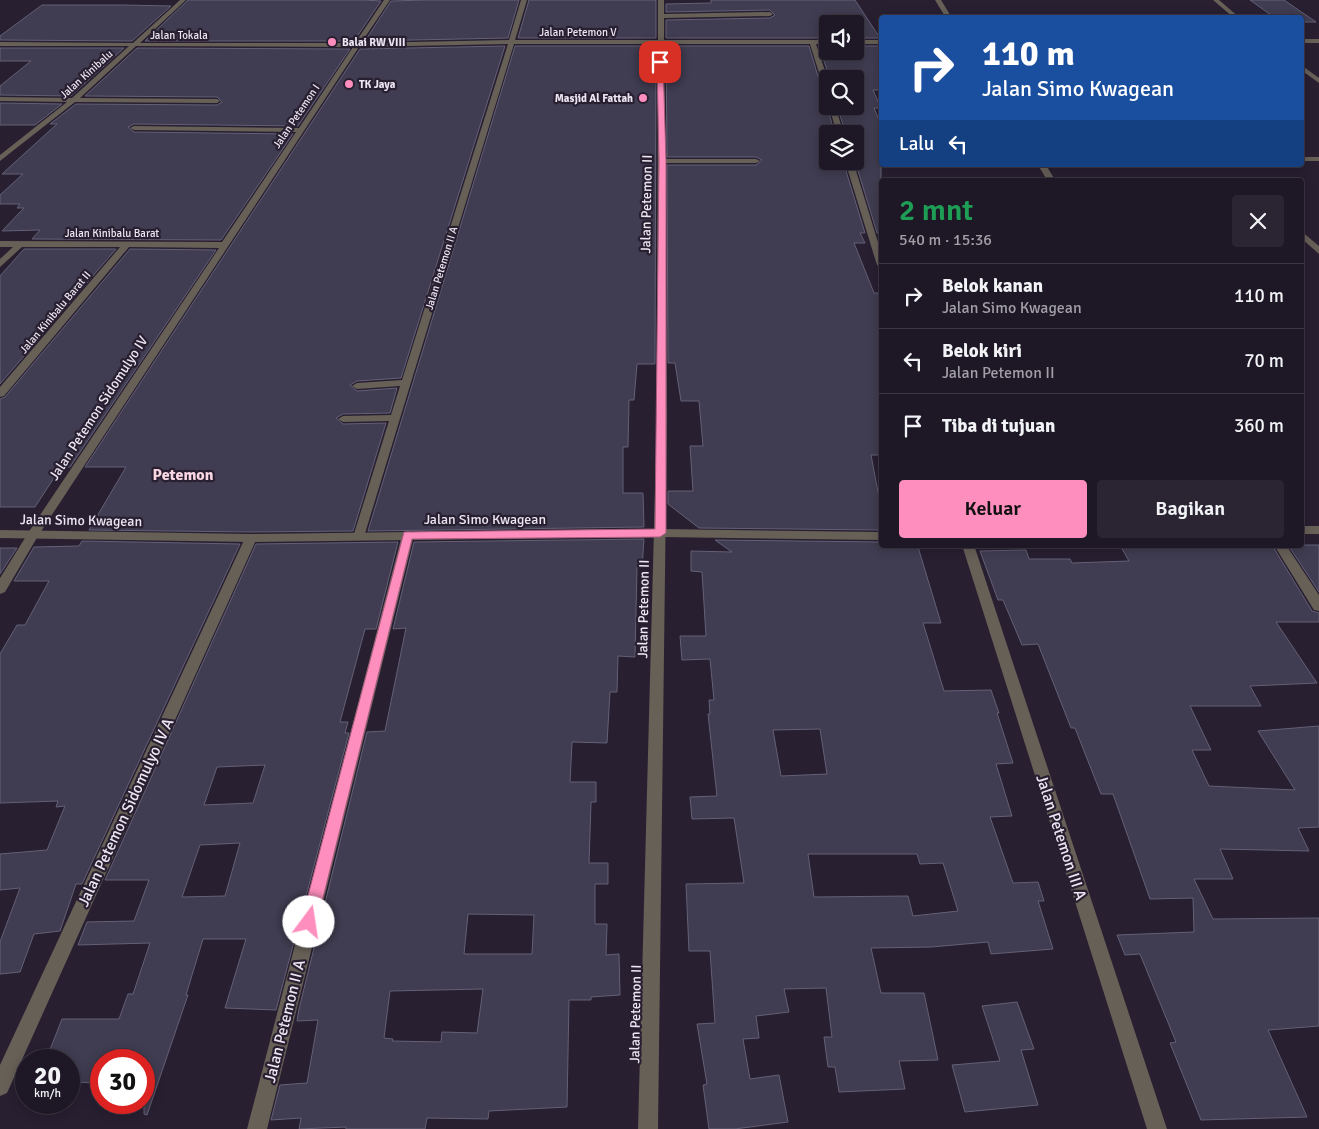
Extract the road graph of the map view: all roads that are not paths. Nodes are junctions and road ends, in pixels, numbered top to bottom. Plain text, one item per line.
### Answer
1 (183, 0) edge
2 (387, 0) edge
3 (524, 0) edge
4 (661, 0) edge
5 (938, 0) edge
6 (1216, 0) edge
7 (770, 14) dead end
8 (947, 15) edge
9 (1234, 15) edge
10 (660, 16) junction
11 (1319, 40) edge
12 (1304, 41) edge
13 (511, 42) junction
14 (660, 42) junction
15 (812, 42) junction
16 (819, 42) edge
17 (864, 42) edge
18 (879, 42) edge
19 (0, 44) edge
20 (133, 44) junction
21 (358, 45) junction
22 (1304, 69) edge
23 (821, 70) edge
24 (1319, 81) edge
25 (0, 99) edge
26 (72, 101) junction
27 (217, 101) dead end
28 (134, 128) dead end
29 (300, 130) junction
30 (0, 159) edge
31 (1304, 159) edge
32 (1319, 159) edge
33 (662, 161) junction
34 (756, 161) dead end
35 (1043, 167) edge
36 (852, 170) edge
37 (1050, 178) edge
38 (1304, 236) edge
39 (0, 244) edge
40 (20, 244) junction
41 (127, 244) junction
42 (224, 245) junction
43 (1319, 251) edge
44 (879, 258) edge
45 (0, 264) edge
46 (406, 383) junction
47 (356, 386) dead end
48 (0, 394) edge
49 (396, 418) junction
50 (343, 420) dead end
51 (1304, 530) edge
52 (1319, 530) edge
53 (34, 533) junction
54 (660, 533) junction
55 (0, 534) edge
56 (408, 535) junction
57 (879, 536) edge
58 (359, 537) junction
59 (251, 538) junction
60 (969, 548) edge
61 (1282, 548) edge
62 (0, 589) edge
63 (1319, 606) edge
64 (0, 1086) edge
65 (257, 1129) edge
66 (648, 1129) edge
67 (1156, 1129) edge

1 - 20 street, Jalan Kinibalu
2 - 21 street, Jalan Petemon I
3 - 13 street, Jalan Petemon II A
4 - 10 street, Jalan Petemon II
5 - 8 street
6 - 9 street
7 - 10 street
10 - 14 street, Jalan Petemon II
11 - 12 street
13 - 14 street, Jalan Petemon V
13 - 21 street, Jalan Petemon V
13 - 46 street, Jalan Petemon II A
14 - 15 street, Jalan Petemon V
14 - 33 street, Jalan Petemon II
15 - 16 street, Jalan Petemon V
15 - 23 street
17 - 18 street
19 - 20 street, Jalan Tokala
20 - 21 street, Jalan Tokala
20 - 26 street, Jalan Kinibalu
21 - 29 street, Jalan Petemon I
22 - 24 street
25 - 26 street
26 - 27 street
26 - 30 street, Jalan Kinibalu
28 - 29 street
29 - 42 street, Jalan Petemon I
31 - 32 street
33 - 34 street
33 - 54 street, Jalan Petemon II
35 - 37 street
36 - 44 street
38 - 43 street
39 - 40 street, Jalan Kinibalu Barat
40 - 41 street, Jalan Kinibalu Barat
40 - 45 street
41 - 42 street, Jalan Kinibalu Barat
41 - 48 street, Jalan Kinibalu Barat II
42 - 53 street, Jalan Petemon Sidomulyo IV
46 - 47 street
46 - 49 street, Jalan Petemon II A
49 - 50 street
49 - 58 street, Jalan Petemon II A
51 - 52 street
53 - 55 street, Jalan Simo Kwagean
53 - 59 street, Jalan Simo Kwagean
53 - 62 street, Jalan Petemon Sidomulyo IV
54 - 56 street, Jalan Simo Kwagean
54 - 57 street, Jalan Simo Kwagean
54 - 66 street, Jalan Petemon II
56 - 58 street, Jalan Simo Kwagean
56 - 65 street, Jalan Petemon II A
58 - 59 street, Jalan Simo Kwagean
59 - 64 street, Jalan Petemon Sidomulyo IV A
60 - 67 street, Jalan Petemon III A
61 - 63 street

